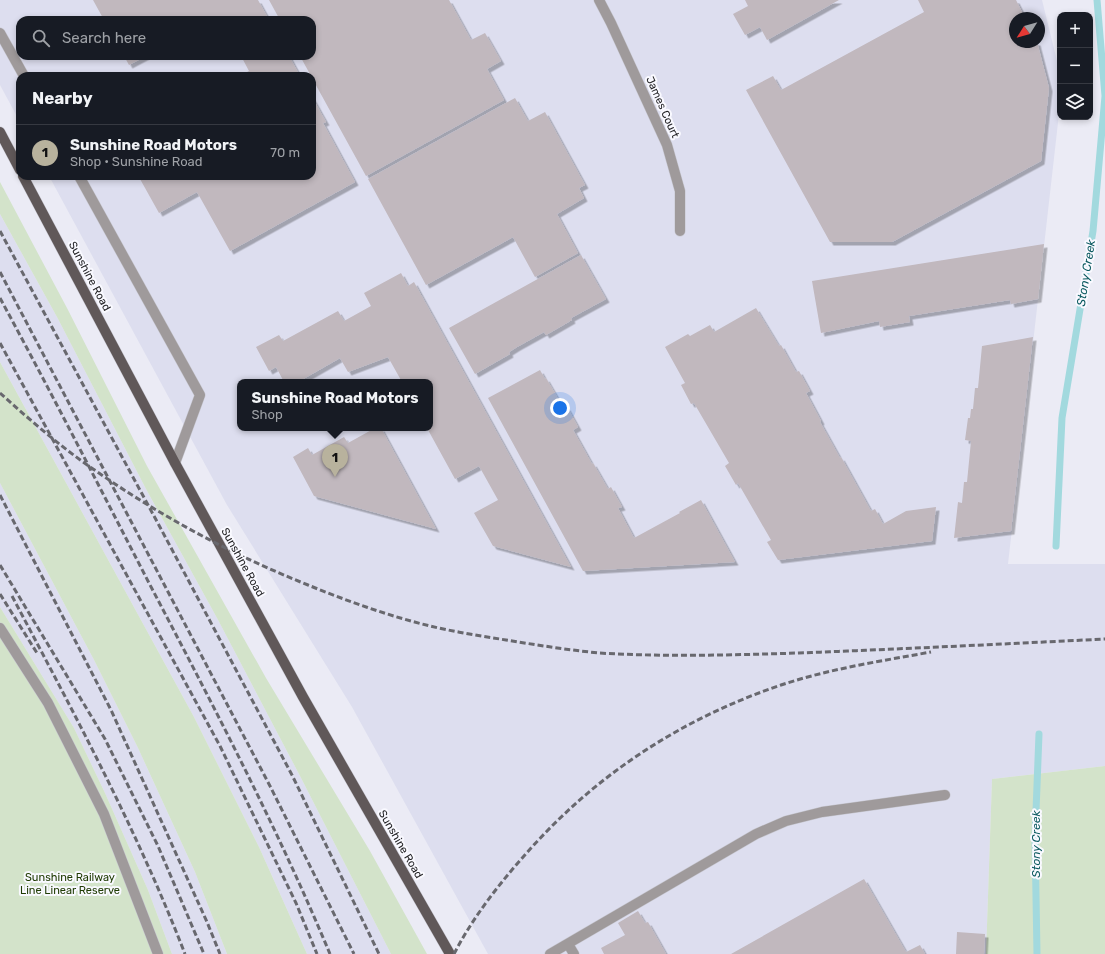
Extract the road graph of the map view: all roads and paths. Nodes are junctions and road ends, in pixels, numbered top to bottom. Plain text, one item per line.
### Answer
1 (599, 0) edge
2 (0, 33) edge
3 (22, 72) edge
4 (0, 132) edge
5 (16, 162) edge
6 (25, 180) edge
7 (81, 180) edge
8 (680, 232) dead end
9 (175, 463) junction
10 (0, 628) edge
11 (945, 795) dead end
12 (568, 944) junction
13 (158, 954) edge
14 (450, 954) edge
15 (550, 954) edge
16 (574, 954) edge

1 - 8 street, James Court
2 - 3 street
4 - 5 main road
6 - 9 main road, Sunshine Road
7 - 9 street
9 - 14 main road, Sunshine Road
10 - 13 street
11 - 12 street
12 - 15 street
12 - 16 street

